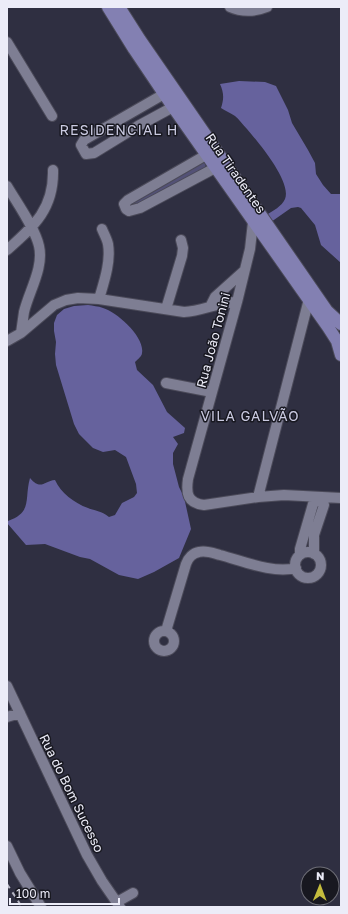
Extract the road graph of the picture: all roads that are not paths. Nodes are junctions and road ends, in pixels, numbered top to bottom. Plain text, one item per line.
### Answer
1 (108, 7) edge
2 (119, 7) edge
3 (230, 7) edge
4 (267, 7) edge
5 (253, 8) edge
6 (7, 42) edge
7 (164, 94) junction
8 (173, 107) junction
9 (52, 116) dead end
10 (206, 155) junction
11 (214, 168) junction
12 (53, 170) dead end
13 (7, 186) edge
14 (253, 222) junction
15 (32, 228) junction
16 (102, 229) dead end
17 (181, 240) dead end
18 (268, 242) junction
19 (250, 249) junction
20 (7, 250) edge
21 (244, 271) junction
22 (99, 299) junction
23 (309, 299) junction
24 (237, 302) junction
25 (211, 305) junction
26 (166, 309) junction
27 (341, 324) edge
28 (21, 333) junction
29 (7, 341) edge
30 (341, 355) edge
31 (166, 383) dead end
32 (212, 392) junction
33 (258, 497) junction
34 (321, 497) junction
35 (341, 498) edge
36 (314, 554) junction
37 (300, 555) junction
38 (296, 568) junction
39 (166, 631) dead end
40 (7, 686) edge
41 (20, 713) junction
42 (7, 717) edge
43 (7, 846) edge
44 (133, 893) dead end
45 (119, 905) edge
46 (42, 907) edge

1 - 7 main road, Rua Tiradentes
2 - 27 main road, Rua Tiradentes
3 - 5 street
4 - 5 street
6 - 9 street
7 - 8 main road, Rua Tiradentes
7 - 8 street
8 - 10 main road, Rua Tiradentes
10 - 11 main road, Rua Tiradentes
10 - 11 street
11 - 14 main road, Rua Tiradentes
12 - 15 street
13 - 15 street
14 - 18 main road, Rua Tiradentes
14 - 19 street, Rua João Tonini
15 - 20 street
15 - 28 street
16 - 22 street
17 - 26 street
18 - 19 street
18 - 23 main road, Rua Tiradentes
19 - 21 street, Rua João Tonini
21 - 24 street, Rua João Tonini
21 - 25 street
22 - 26 street
22 - 28 street
23 - 30 main road, Rua Tiradentes
23 - 33 street
24 - 25 street
24 - 32 street, Rua João Tonini
25 - 26 street
28 - 29 street
31 - 32 street
32 - 33 street, Rua João Tonini
33 - 34 street, Rua João Tonini
34 - 35 street, Rua João Tonini
34 - 36 street
34 - 37 street
36 - 37 street
36 - 38 street
37 - 38 street
38 - 39 street
40 - 41 street, Rua do Bom Sucesso
41 - 42 street
41 - 45 street, Rua do Bom Sucesso
43 - 46 street
44 - 45 street

